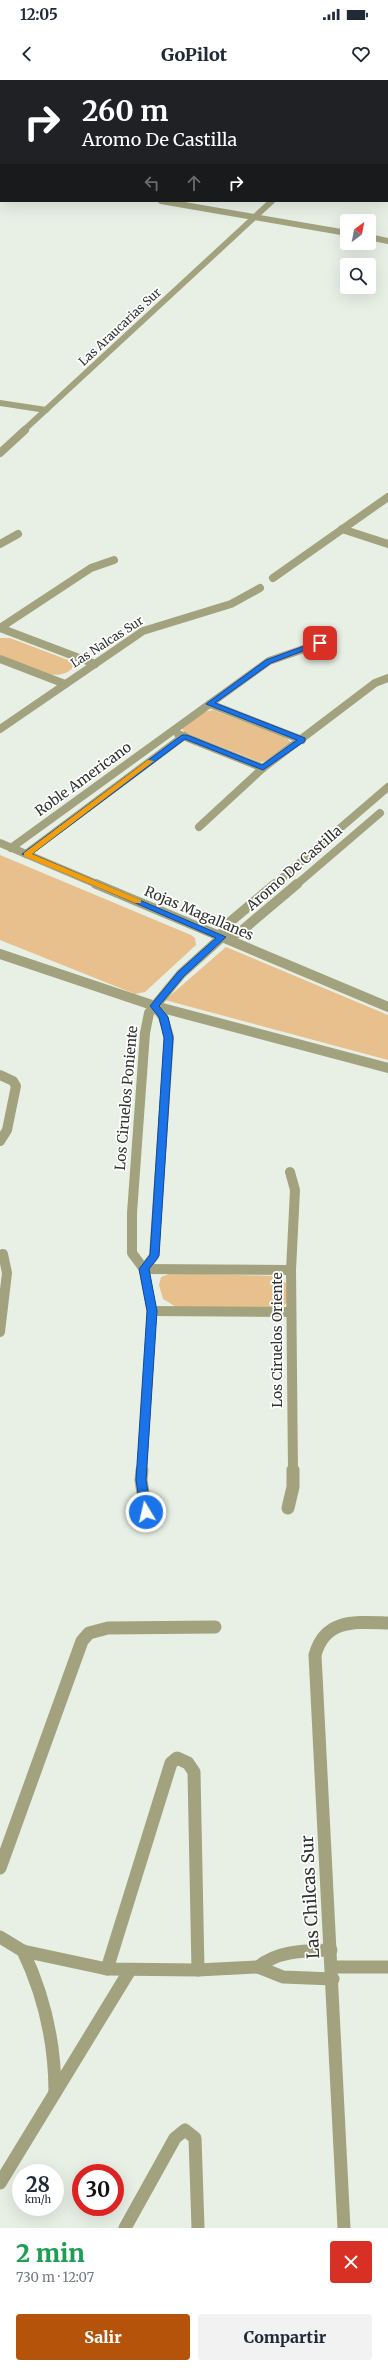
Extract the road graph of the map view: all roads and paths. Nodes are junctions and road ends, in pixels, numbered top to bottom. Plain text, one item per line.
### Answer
1 (167, 202) edge
2 (271, 202) edge
3 (254, 217) junction
4 (340, 233) edge
5 (376, 238) edge
6 (388, 241) edge
7 (0, 403) edge
8 (46, 410) junction
9 (0, 453) edge
10 (388, 497) edge
11 (342, 529) junction
12 (18, 534) dead end
13 (0, 544) edge
14 (388, 544) edge
15 (114, 560) dead end
16 (273, 578) dead end
17 (260, 588) dead end
18 (0, 628) edge
19 (320, 643) dead end
20 (0, 659) edge
21 (95, 664) junction
22 (388, 678) edge
23 (65, 684) junction
24 (210, 704) junction
25 (0, 729) edge
26 (171, 731) junction
27 (184, 736) junction
28 (302, 740) junction
29 (263, 768) junction
30 (388, 787) edge
31 (363, 807) junction
32 (384, 814) edge
33 (199, 827) dead end
34 (0, 843) edge
35 (11, 848) junction
36 (26, 854) junction
37 (222, 937) junction
38 (0, 954) edge
39 (154, 1006) junction
40 (388, 1007) edge
41 (388, 1068) edge
42 (3, 1077) edge
43 (0, 1141) edge
44 (290, 1172) dead end
45 (3, 1254) dead end
46 (144, 1269) junction
47 (291, 1270) junction
48 (152, 1311) junction
49 (291, 1312) junction
50 (0, 1332) edge
51 (288, 1508) dead end
52 (146, 1512) dead end
53 (388, 1623) edge
54 (215, 1627) dead end
55 (0, 1868) edge
56 (0, 1937) edge
57 (331, 1950) junction
58 (23, 1951) junction
59 (258, 1967) junction
60 (388, 1967) edge
61 (108, 1969) junction
62 (130, 1970) junction
63 (198, 1970) junction
64 (332, 1973) junction
65 (55, 2094) junction
66 (0, 2183) edge
67 (124, 2228) edge
68 (198, 2228) edge
69 (344, 2228) edge

1 - 3 street
2 - 3 street, Las Araucarias Sur
3 - 4 street
3 - 8 street, Las Araucarias Sur
5 - 6 street
7 - 8 street
8 - 9 street, Las Araucarias Sur
10 - 11 street
11 - 14 street
11 - 16 street
12 - 13 street
15 - 18 street
17 - 21 street, Las Nalcas Sur
18 - 21 street
19 - 24 street, Roble Americano
20 - 23 street
21 - 23 street, Las Nalcas Sur
22 - 28 street
23 - 25 street, Las Nalcas Sur
24 - 26 street, Roble Americano
24 - 28 street
26 - 27 street
26 - 35 street, Roble Americano
27 - 29 street
27 - 36 street, Roble Americano
28 - 29 street
29 - 33 street
30 - 31 street, Aromo De Castilla
31 - 32 street, Aromo De Castilla
31 - 37 street, Aromo De Castilla
32 - 37 street, Aromo De Castilla
34 - 35 street, Rojas Magallanes
35 - 36 street, Rojas Magallanes
36 - 37 street, Rojas Magallanes
37 - 39 street, Aromo De Castilla
37 - 40 street, Rojas Magallanes
38 - 39 street
39 - 41 street
39 - 46 street, Los Ciruelos Poniente
39 - 46 street
42 - 43 street
44 - 47 street, Los Ciruelos Oriente
45 - 50 street
46 - 47 street
46 - 48 street, Los Ciruelos Poniente
47 - 49 street, Los Ciruelos Oriente
48 - 49 street
48 - 52 street, Los Ciruelos Poniente
49 - 51 street, Los Ciruelos Oriente
53 - 57 street, Las Chilcas Sur
54 - 55 street
56 - 58 street
57 - 59 street
57 - 64 street, Las Chilcas Sur
58 - 61 street
58 - 65 street
59 - 63 street
59 - 64 street
60 - 64 street
61 - 62 street
61 - 63 street
62 - 63 street
62 - 65 street
64 - 69 street, Las Chilcas Sur
65 - 66 street
67 - 68 street

